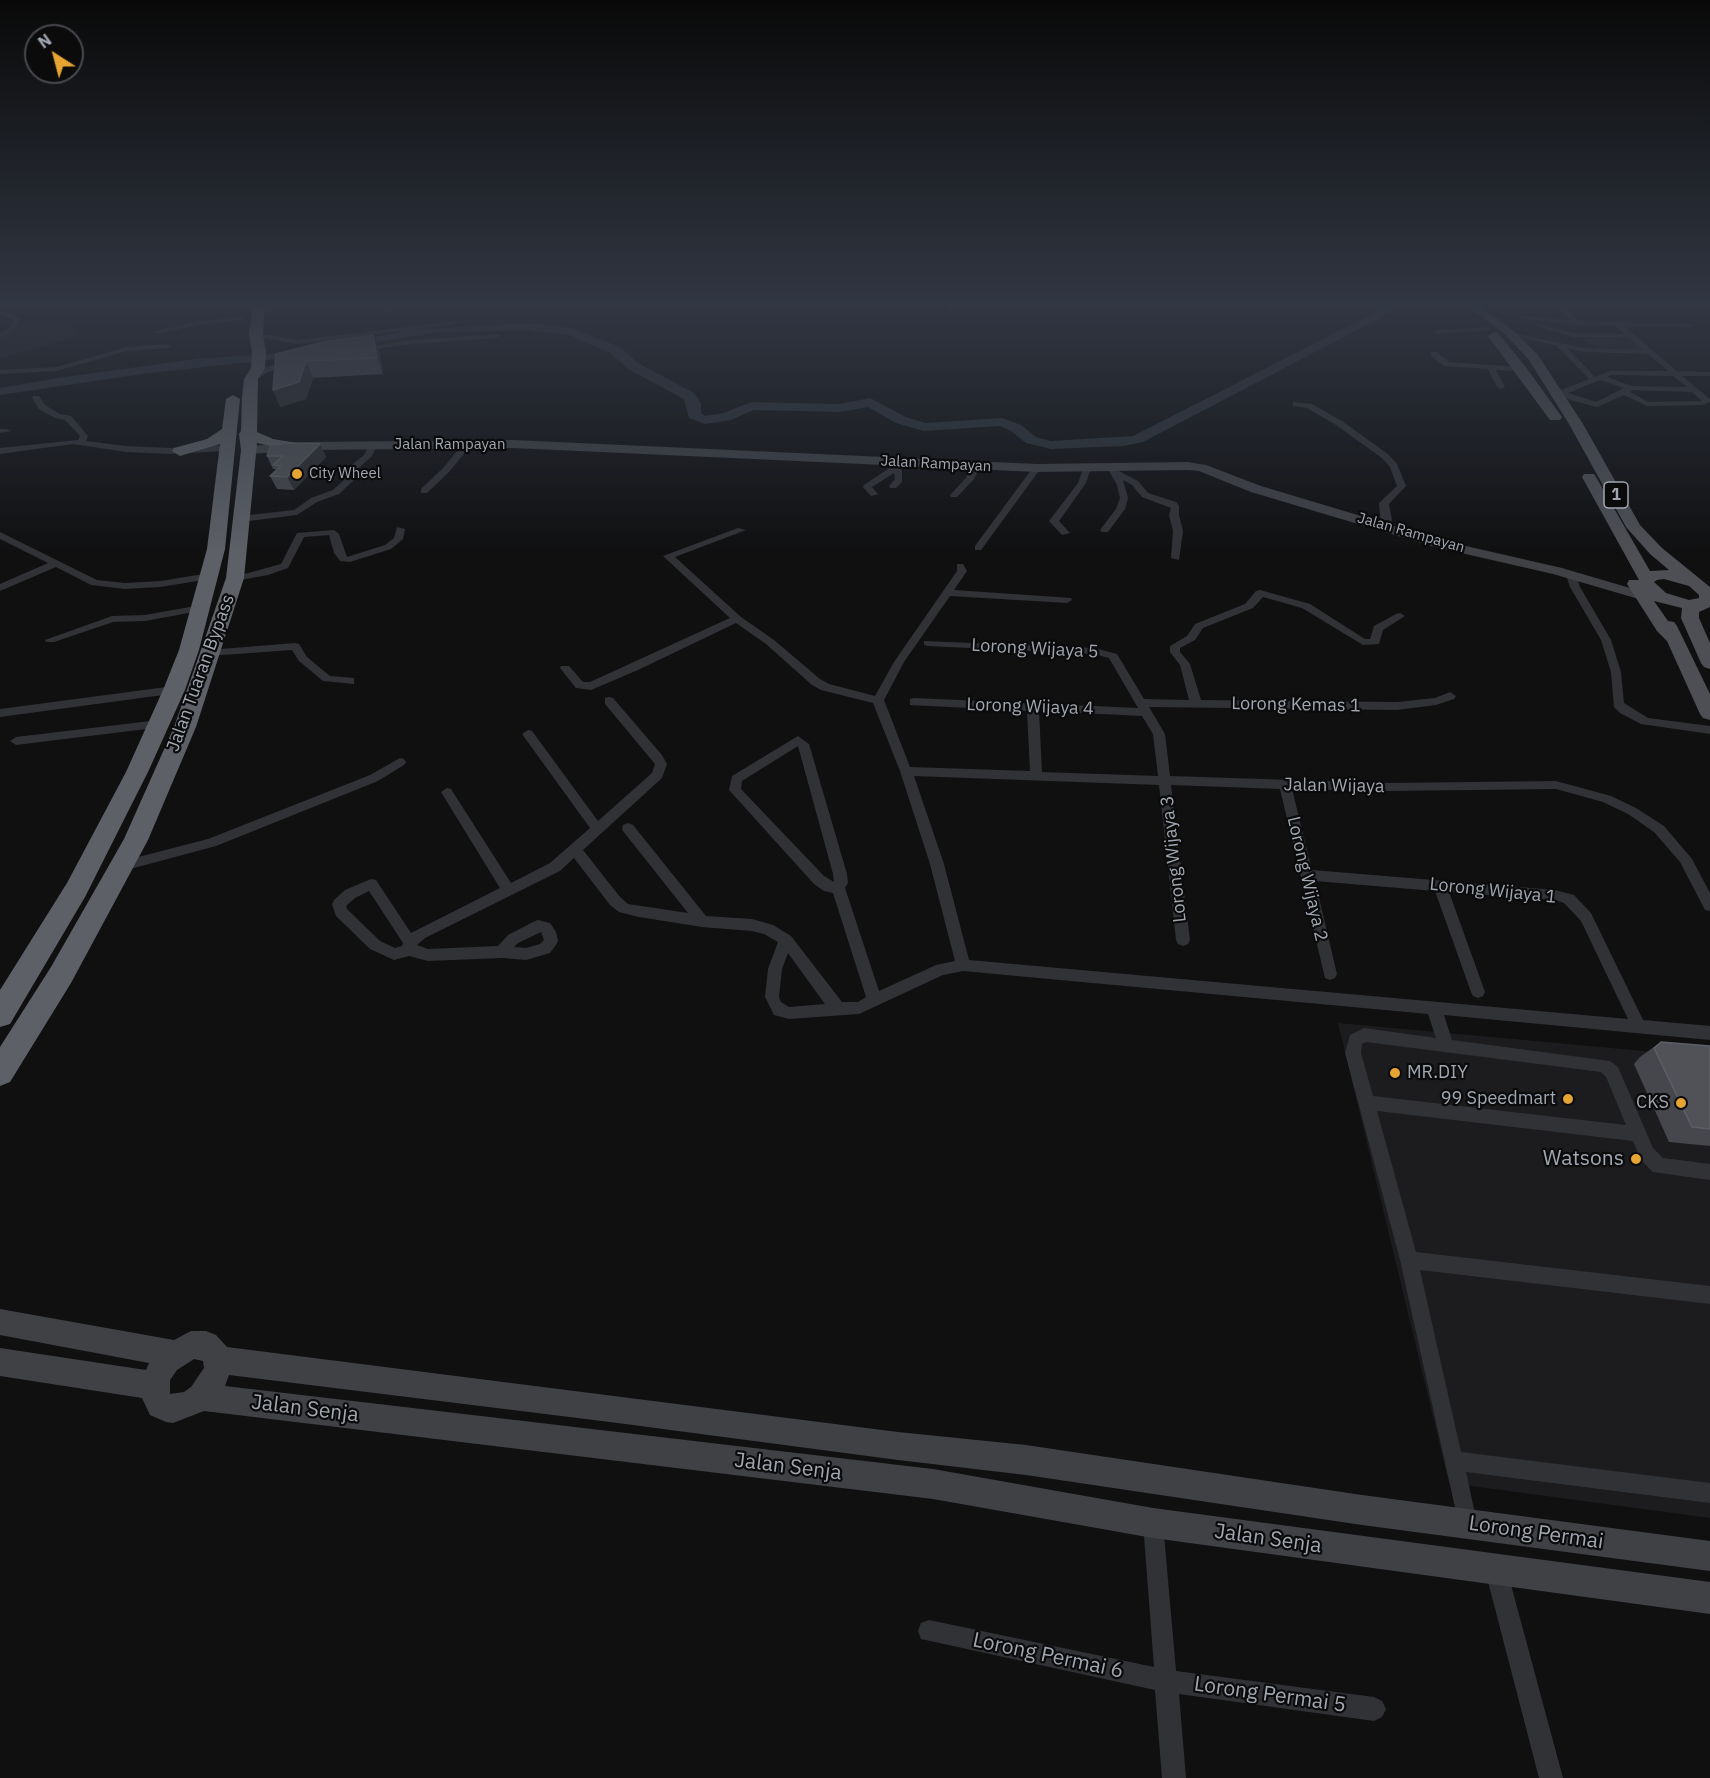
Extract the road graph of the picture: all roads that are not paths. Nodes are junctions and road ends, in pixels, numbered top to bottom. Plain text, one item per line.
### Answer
1 (234, 389) edge
2 (248, 389) edge
3 (1536, 389) edge
4 (1545, 389) edge
5 (1557, 389) edge
6 (1572, 389) edge
7 (1627, 389) junction
8 (1695, 390) joint
9 (1561, 394) junction
10 (36, 398) dead end
11 (1296, 404) dead end
12 (1551, 409) junction
13 (1576, 424) junction
14 (1560, 425) dead end
15 (230, 431) junction
16 (82, 442) junction
17 (466, 445) junction
18 (373, 446) junction
19 (297, 447) junction
20 (2, 452) edge
21 (180, 452) junction
22 (239, 453) junction
23 (896, 466) junction
24 (976, 466) junction
25 (1037, 468) junction
26 (1087, 468) junction
27 (1584, 469) dead end
28 (1112, 470) junction
29 (893, 486) dead end
30 (424, 491) dead end
31 (874, 494) dead end
32 (954, 495) dead end
33 (1606, 510) junction
34 (240, 519) junction
35 (1386, 527) junction
36 (400, 529) dead end
37 (741, 530) dead end
38 (1105, 530) dead end
39 (1065, 533) dead end
40 (0, 535) edge
41 (978, 548) dead end
42 (1176, 558) dead end
43 (55, 564) junction
44 (960, 566) dead end
45 (1571, 575) junction
46 (210, 576) junction
47 (234, 578) junction
48 (1640, 585) junction
49 (0, 588) edge
50 (1703, 592) edge
51 (948, 593) junction
52 (1661, 598) junction
53 (1067, 600) dead end
54 (201, 608) junction
55 (1400, 616) dead end
56 (737, 619) junction
57 (1674, 639) junction
58 (50, 640) dead end
59 (928, 643) dead end
60 (209, 653) junction
61 (1710, 663) edge
62 (565, 668) dead end
63 (350, 681) dead end
64 (174, 690) junction
65 (1450, 696) dead end
66 (878, 700) junction
67 (609, 701) dead end
68 (914, 702) dead end
69 (1196, 703) junction
70 (1033, 707) junction
71 (1143, 708) junction
72 (0, 713) edge
73 (1710, 714) edge
74 (159, 724) junction
75 (1710, 730) edge
76 (528, 734) dead end
77 (16, 741) dead end
78 (400, 762) dead end
79 (906, 771) junction
80 (1036, 775) junction
81 (1166, 779) junction
82 (1285, 785) junction
83 (447, 792) dead end
84 (628, 828) dead end
85 (598, 830) junction
86 (576, 851) junction
87 (119, 867) junction
88 (1306, 875) junction
89 (1440, 885) junction
90 (838, 888) junction
91 (508, 890) junction
92 (1710, 906) edge
93 (702, 921) junction
94 (786, 940) junction
95 (1183, 940) dead end
96 (410, 946) junction
97 (502, 952) dead end
98 (963, 965) junction
99 (1330, 974) dead end
100 (1478, 992) dead end
101 (875, 1001) junction
102 (1434, 1008) junction
103 (838, 1009) junction
104 (0, 1015) edge
105 (1639, 1027) junction
106 (1710, 1033) edge
107 (1446, 1045) junction
108 (0, 1072) edge
109 (1367, 1103) junction
110 (1639, 1134) junction
111 (1710, 1172) edge
112 (1409, 1260) junction
113 (1710, 1295) edge
114 (0, 1322) edge
115 (174, 1354) junction
116 (218, 1360) junction
117 (0, 1362) edge
118 (154, 1385) junction
119 (201, 1396) junction
120 (1455, 1461) junction
121 (1710, 1493) edge
122 (1362, 1510) joint
123 (1153, 1523) junction
124 (1467, 1523) junction
125 (1710, 1556) edge
126 (1496, 1570) junction
127 (1710, 1598) edge
128 (929, 1631) dead end
129 (1166, 1681) junction
130 (1374, 1709) dead end
131 (1174, 1778) edge
132 (1551, 1778) edge

1 - 15 highway, Jalan Tuaran Bypass
2 - 22 highway, Jalan Tuaran Bypass
3 - 12 main road
4 - 12 main road
5 - 9 main road, 1
6 - 9 street
7 - 8 street
7 - 8 street
7 - 9 street
9 - 13 main road, 1
10 - 16 street
11 - 35 street
12 - 14 main road
13 - 33 main road
13 - 50 main road, 1
15 - 21 highway
15 - 22 highway, Jalan Tuaran Bypass
16 - 20 street
16 - 21 street
17 - 18 main road, Jalan Rampayan
17 - 23 main road, Jalan Rampayan
17 - 30 street
18 - 19 main road, Jalan Rampayan
18 - 34 street
19 - 22 highway
19 - 22 highway
21 - 22 highway
22 - 34 highway, Jalan Tuaran Bypass
22 - 46 highway, Jalan Tuaran Bypass
23 - 24 main road, Jalan Rampayan
23 - 29 street
23 - 31 street
24 - 25 main road, Jalan Rampayan
24 - 32 street
25 - 26 main road, Jalan Rampayan
25 - 41 street
26 - 28 main road, Jalan Rampayan
26 - 39 street
27 - 33 main road, 1
28 - 35 main road, Jalan Rampayan
28 - 38 street
28 - 42 street
33 - 48 main road
34 - 47 highway, Jalan Tuaran Bypass
35 - 45 main road, Jalan Rampayan
36 - 47 street
37 - 56 street
40 - 43 street
43 - 46 street
43 - 49 street
44 - 51 street
45 - 48 main road, Jalan Rampayan
45 - 75 street
46 - 54 highway, Jalan Tuaran Bypass
47 - 60 highway, Jalan Tuaran Bypass
48 - 50 main road
48 - 52 main road
48 - 57 main road
50 - 52 main road
50 - 61 main road
51 - 53 street
51 - 66 street
52 - 57 main road
54 - 58 street
54 - 64 highway, Jalan Tuaran Bypass
55 - 69 street
56 - 62 street
56 - 66 street
57 - 73 main road
59 - 71 street, Lorong Wijaya 5
60 - 63 street
60 - 87 highway, Jalan Tuaran Bypass
64 - 72 street
64 - 74 highway, Jalan Tuaran Bypass
65 - 69 street, Lorong Kemas 1
66 - 79 street
67 - 85 street
68 - 70 street, Lorong Wijaya 4
69 - 71 street, Lorong Kemas 1
70 - 71 street, Lorong Wijaya 4
70 - 80 street
71 - 81 street, Lorong Wijaya 5
74 - 77 street
74 - 104 highway, Jalan Tuaran Bypass
76 - 85 street
78 - 87 street
79 - 80 street, Jalan Wijaya
79 - 98 street
80 - 81 street, Jalan Wijaya
81 - 82 street, Jalan Wijaya
81 - 95 street, Lorong Wijaya 3
82 - 88 street, Lorong Wijaya 2
82 - 92 street, Jalan Wijaya
83 - 91 street
84 - 93 street
85 - 86 street
86 - 91 street
86 - 93 street
87 - 108 highway, Jalan Tuaran Bypass
88 - 89 street, Lorong Wijaya 1
88 - 99 street, Lorong Wijaya 2
89 - 100 street
89 - 105 street, Lorong Wijaya 1
90 - 90 street
90 - 101 street
91 - 96 street
93 - 94 street
94 - 103 street
94 - 103 street
96 - 96 street
96 - 97 street
98 - 101 street
98 - 102 street
101 - 103 street
102 - 105 street
102 - 107 street
105 - 106 street
107 - 109 street
107 - 110 street
109 - 110 street
109 - 112 street
110 - 111 street
112 - 113 street
112 - 120 street
114 - 115 main road, Jalan Senja
115 - 116 main road, Jalan Senja
115 - 118 main road
116 - 119 main road
116 - 122 main road, Jalan Senja
117 - 118 main road
118 - 119 main road, Jalan Senja
119 - 123 main road, Jalan Senja
120 - 121 street
120 - 124 street
122 - 124 main road, Lorong Permai
123 - 126 main road, Jalan Senja
123 - 129 street
124 - 125 main road, Lorong Permai
126 - 127 main road
126 - 132 street
128 - 129 street, Lorong Permai 6
129 - 130 street, Lorong Permai 5
129 - 131 street

